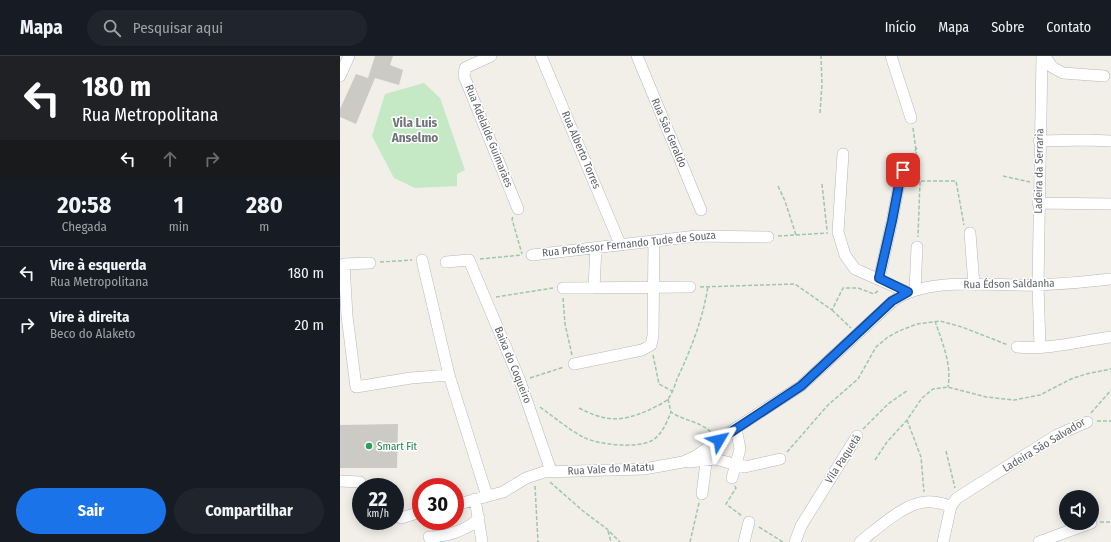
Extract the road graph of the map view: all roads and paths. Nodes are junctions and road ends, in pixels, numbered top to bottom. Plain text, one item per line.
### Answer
1 (349, 56) edge
2 (491, 56) edge
3 (541, 56) edge
4 (637, 56) edge
5 (821, 56) edge
6 (891, 56) edge
7 (1043, 56) edge
8 (340, 76) edge
9 (1104, 76) dead end
10 (820, 113) dead end
11 (911, 118) joint
12 (1040, 141) junction
13 (1111, 141) edge
14 (917, 148) junction
15 (843, 154) dead end
16 (903, 170) joint
17 (1003, 176) dead end
18 (920, 181) junction
19 (822, 184) dead end
20 (1039, 184) junction
21 (778, 186) dead end
22 (1038, 203) junction
23 (1111, 204) edge
24 (518, 209) joint
25 (701, 210) dead end
26 (833, 232) junction
27 (970, 233) joint
28 (796, 236) junction
29 (768, 237) joint
30 (654, 241) junction
31 (620, 244) junction
32 (596, 247) junction
33 (917, 247) joint
34 (527, 255) junction
35 (422, 260) joint
36 (469, 260) junction
37 (446, 262) dead end
38 (370, 263) joint
39 (1111, 279) edge
40 (884, 281) junction
41 (974, 285) junction
42 (1038, 285) junction
43 (708, 286) junction
44 (690, 287) joint
45 (563, 288) junction
46 (594, 288) junction
47 (653, 288) junction
48 (911, 291) junction
49 (486, 299) junction
50 (832, 310) junction
51 (344, 316) edge
52 (935, 321) junction
53 (857, 334) junction
54 (1111, 336) edge
55 (1017, 347) joint
56 (646, 348) junction
57 (1040, 348) junction
58 (574, 364) junction
59 (1111, 369) edge
60 (449, 375) junction
61 (520, 381) junction
62 (948, 387) junction
63 (908, 390) dead end
64 (1111, 390) edge
65 (672, 391) junction
66 (668, 399) junction
67 (528, 401) junction
68 (580, 408) dead end
69 (670, 412) junction
70 (908, 420) junction
71 (1111, 421) edge
72 (1087, 422) junction
73 (736, 428) junction
74 (857, 436) joint
75 (719, 440) junction
76 (946, 451) dead end
77 (707, 455) junction
78 (780, 460) joint
79 (875, 460) dead end
80 (736, 465) junction
81 (543, 473) junction
82 (732, 478) joint
83 (340, 481) edge
84 (352, 482) edge
85 (702, 494) joint
86 (487, 496) junction
87 (475, 499) junction
88 (464, 502) edge
89 (925, 502) junction
90 (954, 502) junction
91 (726, 504) dead end
92 (479, 518) junction
93 (749, 522) dead end
94 (1111, 522) edge
95 (1099, 523) edge
96 (607, 529) junction
97 (1073, 530) edge
98 (429, 537) dead end
99 (482, 542) edge
100 (538, 542) edge
101 (611, 542) edge
102 (620, 542) edge
103 (690, 542) edge
104 (744, 542) edge
105 (795, 542) edge
106 (860, 542) edge
107 (943, 542) edge
108 (1040, 542) edge

1 - 8 street
2 - 24 street, Rua Adelalde Guimarães
3 - 31 street, Rua Alberto Torres
4 - 25 street, Rua Sāo Geraldo
5 - 10 path
6 - 11 street
7 - 9 street
7 - 12 street, Ladeira da Serraria
11 - 14 path
12 - 13 street
12 - 20 street, Ladeira da Serraria
14 - 16 path
14 - 18 path
15 - 26 street
16 - 40 street
17 - 20 path
18 - 27 path
18 - 33 path
19 - 26 path
20 - 22 street, Ladeira da Serraria
21 - 28 path
22 - 23 street
22 - 42 street, Ladeira da Serraria
24 - 34 path
26 - 28 path
26 - 40 street
27 - 41 street
28 - 29 path
29 - 30 street, Rua Professor Fernando Tude de Souza
30 - 31 street, Rua Professor Fernando Tude de Souza
30 - 47 street
31 - 32 street, Rua Professor Fernando Tude de Souza
32 - 34 street, Rua Professor Fernando Tude de Souza
32 - 46 street
33 - 48 street
34 - 36 path
35 - 38 path
35 - 60 street
36 - 37 street
36 - 49 street, Baixa do Coqueiro
38 - 51 street
39 - 42 street, Rua Édson Saldanha
40 - 48 street
40 - 50 path
41 - 42 street, Rua Édson Saldanha
41 - 48 street, Rua Édson Saldanha
42 - 57 street, Ladeira da Serraria
43 - 44 path
43 - 50 path
43 - 65 path
44 - 47 street
45 - 46 street
45 - 49 path
45 - 58 path
46 - 47 street
47 - 56 street
48 - 53 street, Rua Vale do Matatu
49 - 61 street, Baixa do Coqueiro
50 - 53 path
51 - 60 street
52 - 55 path
52 - 62 path
52 - 78 path
53 - 73 street, Rua Vale do Matatu
54 - 57 street
55 - 57 street
56 - 58 street
56 - 65 path
58 - 61 path
59 - 62 path
60 - 86 street
61 - 67 street, Baixa do Coqueiro
62 - 70 path
63 - 74 path, Vila Paquetá
64 - 72 path, Ladeira São Salvador
65 - 66 path
66 - 68 path
66 - 69 path
67 - 69 path
67 - 81 street, Baixa do Coqueiro
69 - 75 path
70 - 79 path
70 - 89 path
71 - 72 path
72 - 90 street, Ladeira São Salvador
73 - 75 street, Rua Vale do Matatu
73 - 80 street
74 - 105 street, Vila Paquetá
75 - 77 street, Rua Vale do Matatu
76 - 90 path
77 - 80 street
77 - 81 street, Rua Vale do Matatu
77 - 85 street
78 - 80 street
80 - 82 street
81 - 86 street, Rua Vale do Matatu
81 - 96 path
81 - 100 path
82 - 91 path
83 - 84 street
85 - 103 path
86 - 87 street, Rua Vale do Matatu
87 - 88 street, Rua Vale do Matatu
87 - 92 street
89 - 90 street
89 - 106 street
90 - 107 street
92 - 98 street
92 - 99 street
93 - 104 street
94 - 95 path
96 - 101 path
96 - 102 path
97 - 108 street

